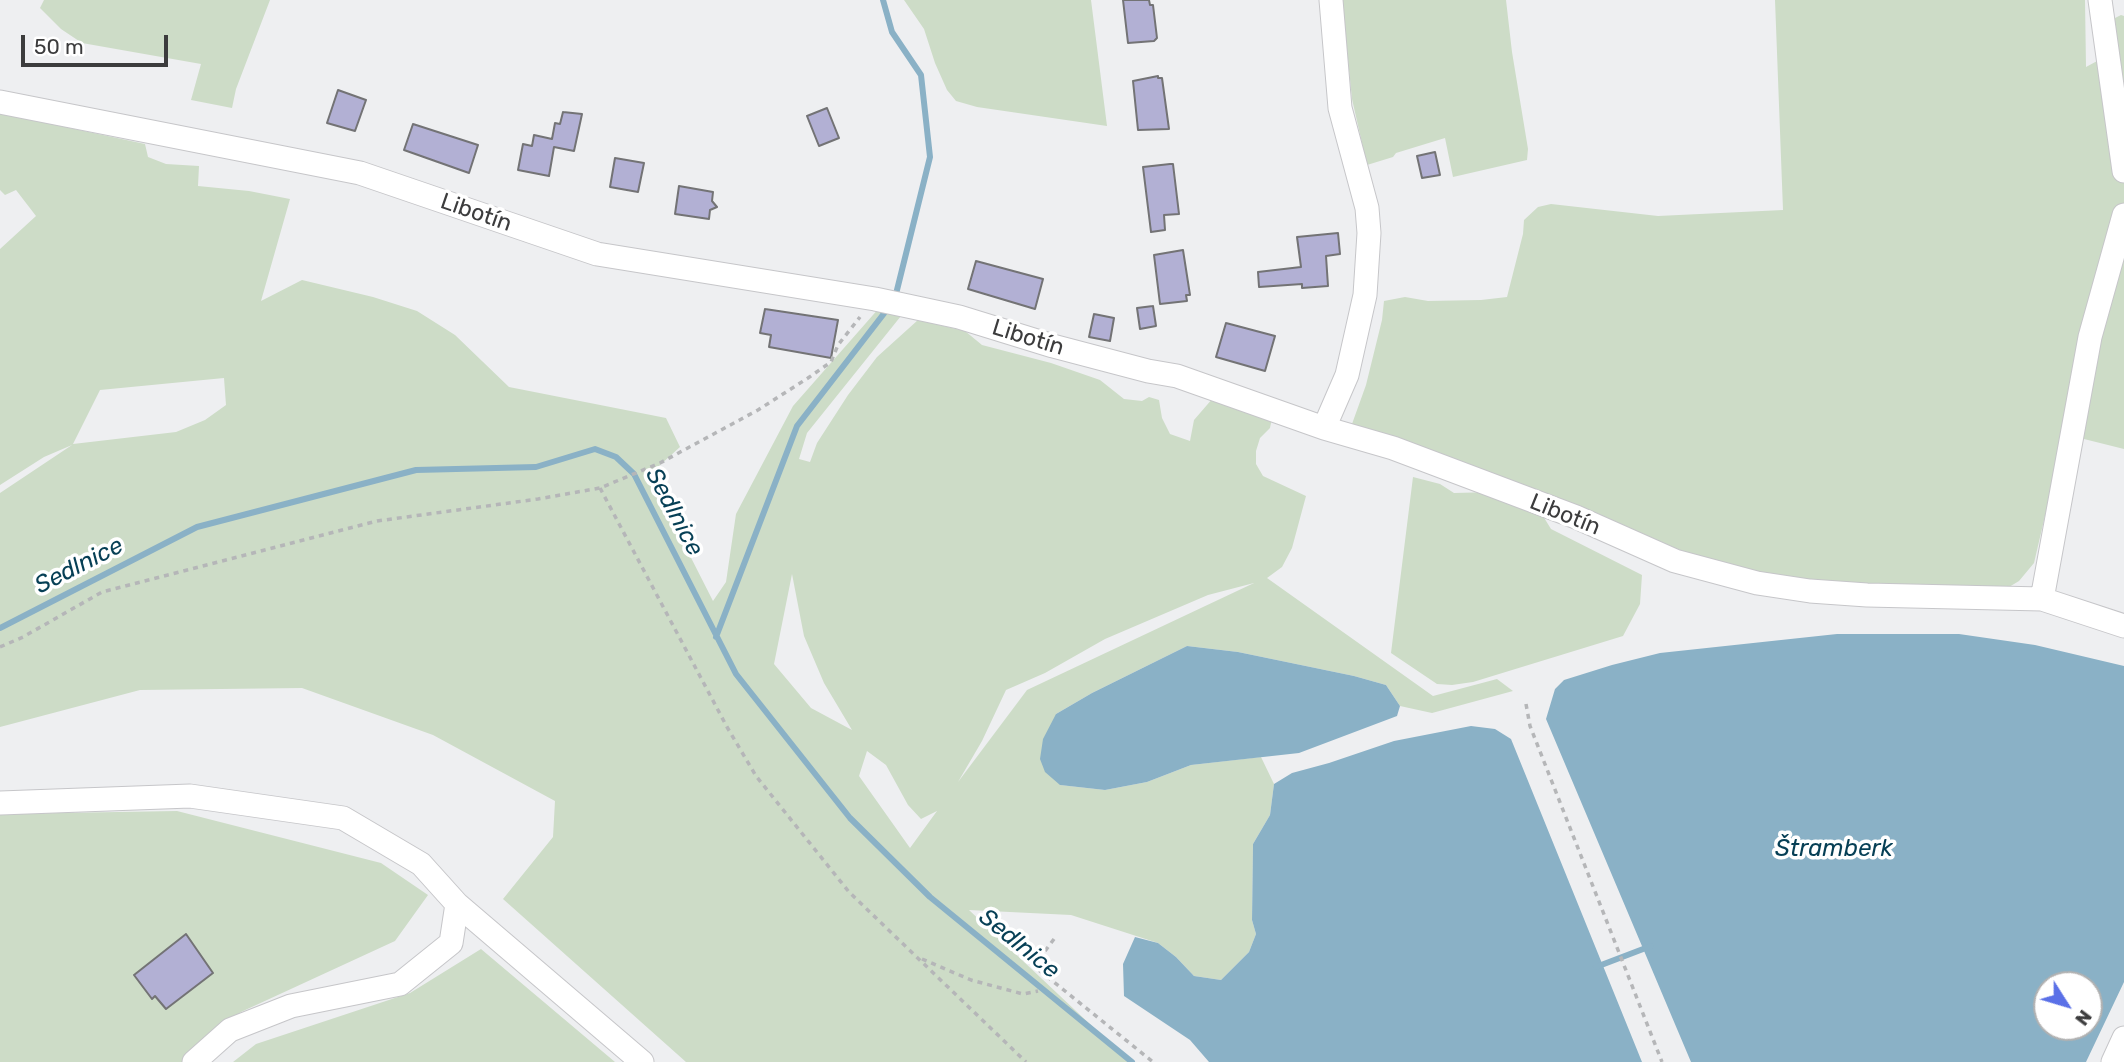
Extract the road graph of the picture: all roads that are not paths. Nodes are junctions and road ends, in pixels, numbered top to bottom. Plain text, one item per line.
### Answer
1 (1331, 0) edge
2 (2100, 0) edge
3 (0, 102) edge
4 (2124, 171) edge
5 (2124, 215) edge
6 (1324, 428) junction
7 (2042, 599) junction
8 (2124, 626) edge
9 (0, 803) edge
10 (457, 904) junction
11 (2124, 1038) edge
12 (194, 1062) edge
13 (642, 1062) edge
14 (2113, 1062) edge

1 - 6 street
2 - 4 street
3 - 6 street, Libotín
5 - 7 street
6 - 7 street, Libotín
7 - 8 street, Libotín
9 - 10 street
10 - 12 street
10 - 13 street
11 - 14 street

